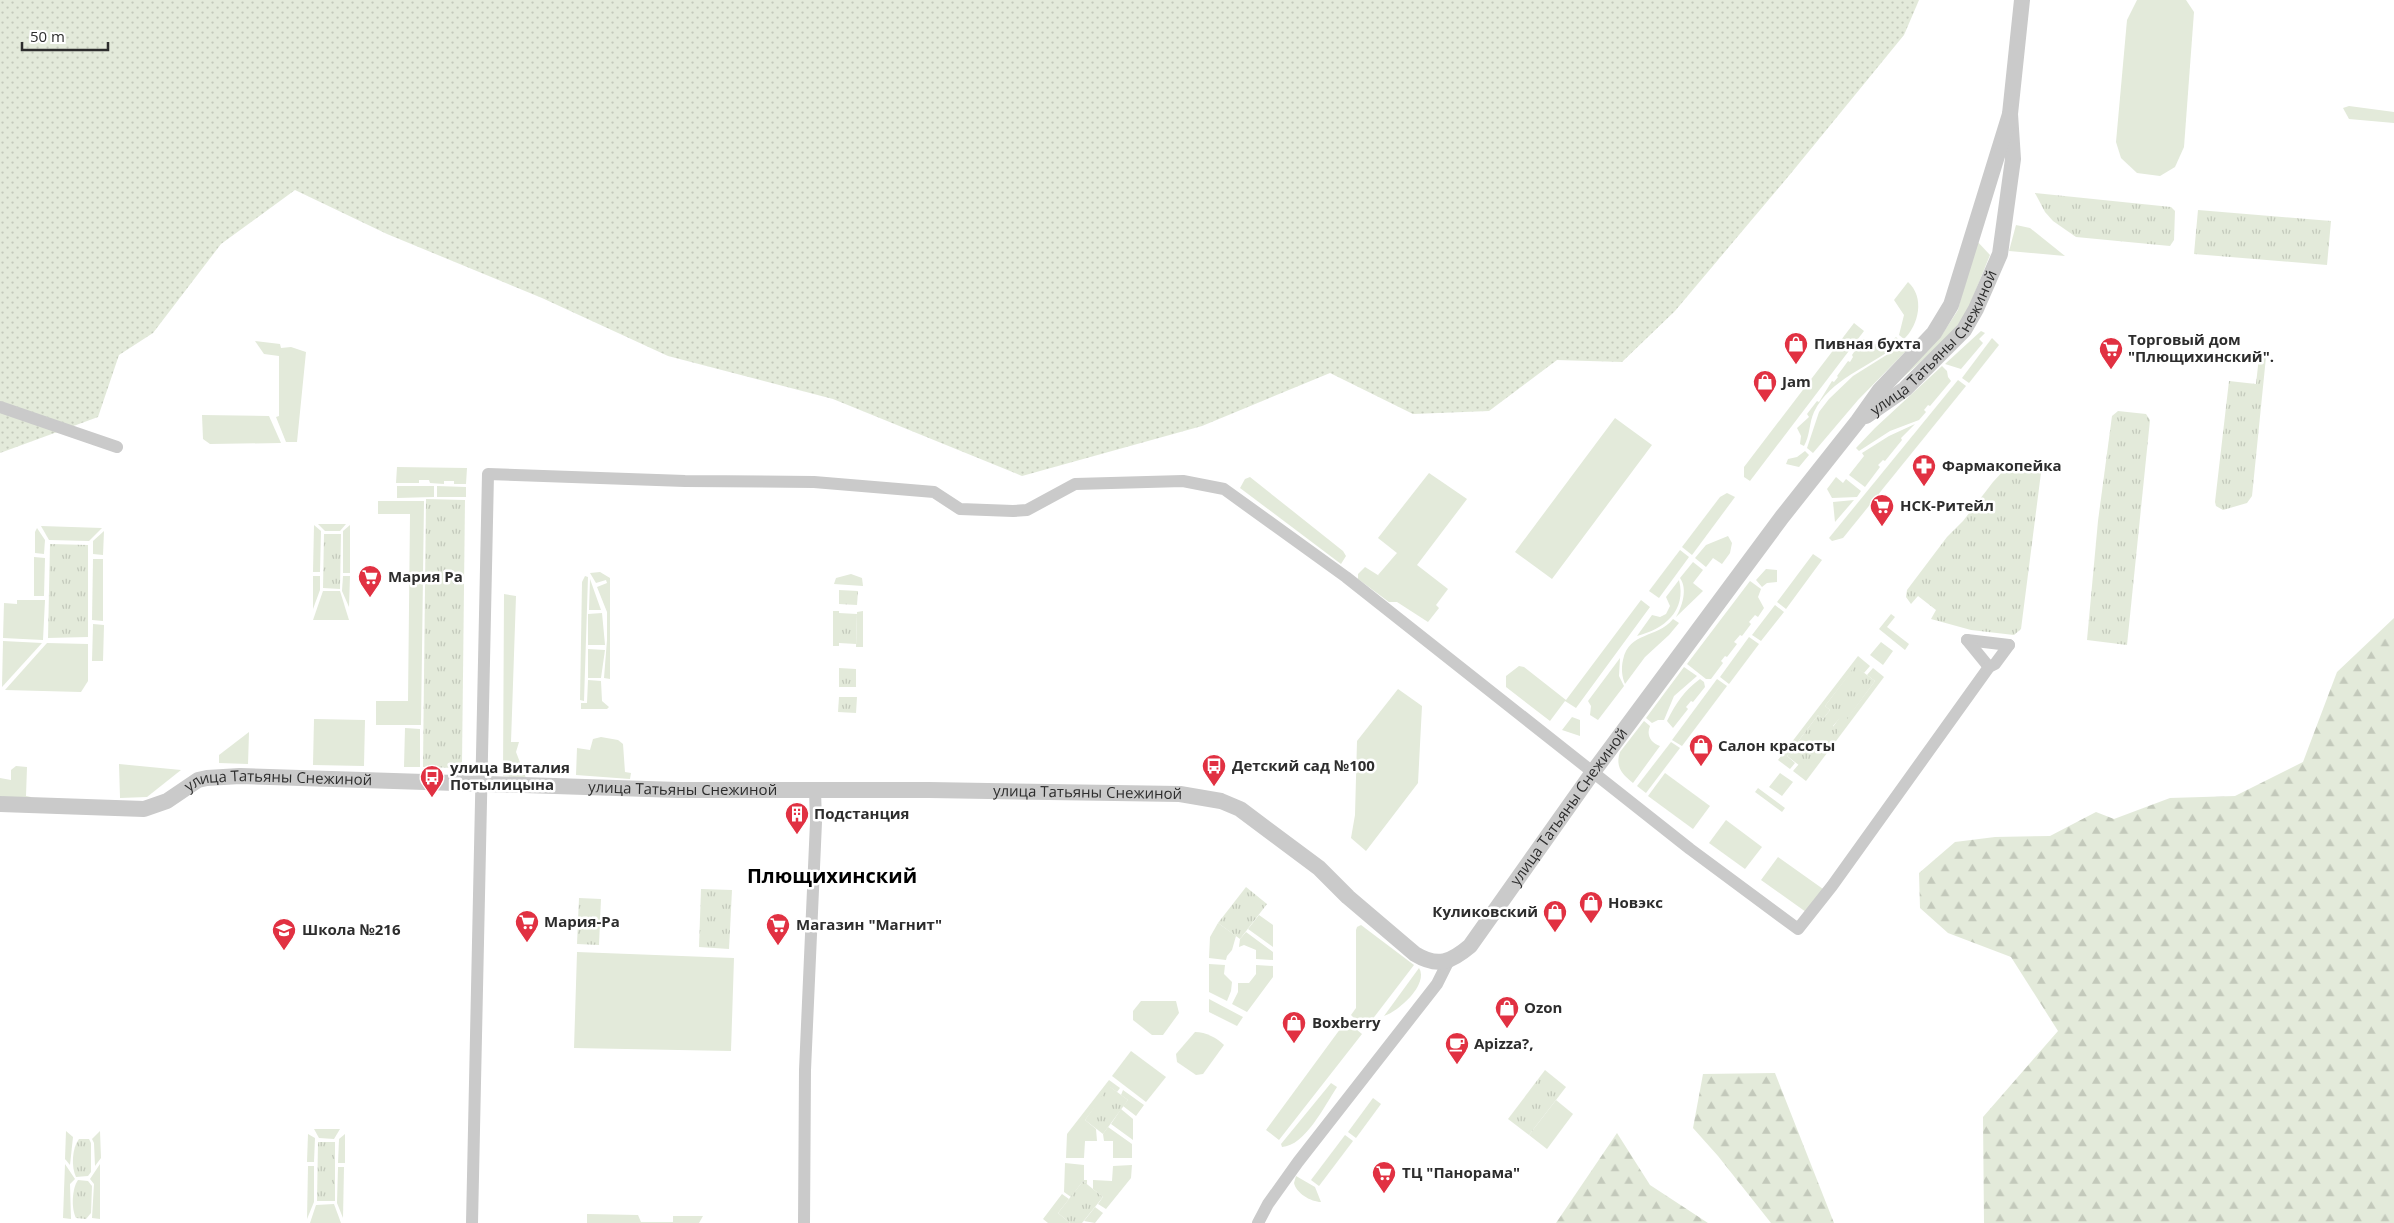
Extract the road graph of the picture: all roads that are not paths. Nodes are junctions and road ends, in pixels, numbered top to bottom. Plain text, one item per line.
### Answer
1 (2022, 0) edge
2 (2010, 114) junction
3 (0, 407) edge
4 (1858, 421) junction
5 (118, 447) dead end
6 (1989, 667) dead end
7 (1593, 772) junction
8 (482, 783) junction
9 (815, 790) junction
10 (0, 804) edge
11 (1448, 962) junction
12 (472, 1223) edge
13 (804, 1223) edge
14 (1258, 1223) edge

1 - 2 street
2 - 4 street, улица Татьяны Снежиной
2 - 4 street, улица Татьяны Снежиной
3 - 5 street
4 - 7 street, улица Татьяны Снежиной
6 - 7 street
7 - 8 street
7 - 11 street, улица Татьяны Снежиной
8 - 9 street, улица Татьяны Снежиной
8 - 10 street, улица Татьяны Снежиной
8 - 12 street
9 - 11 street, улица Татьяны Снежиной
9 - 13 street
11 - 14 street

